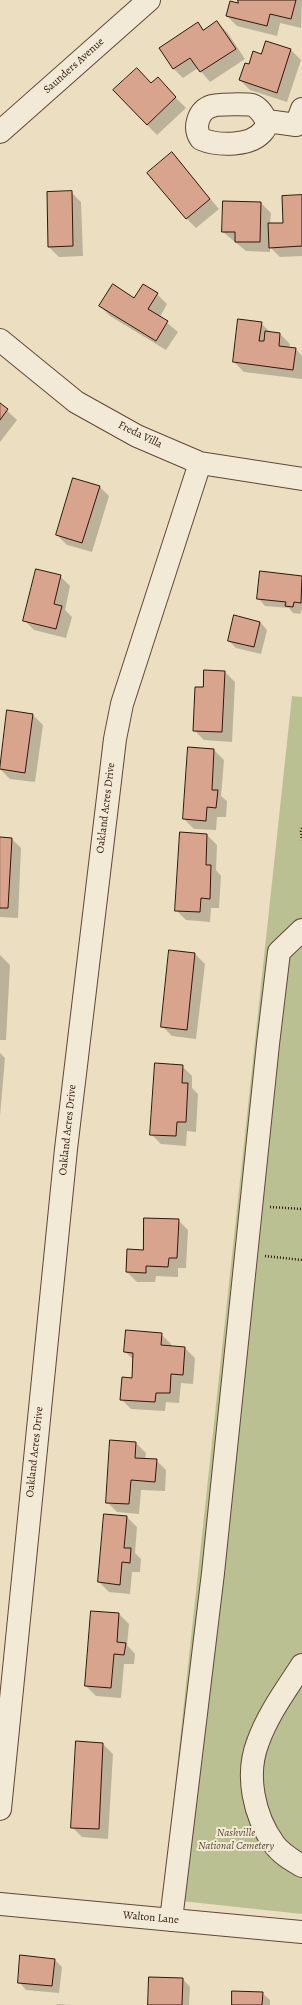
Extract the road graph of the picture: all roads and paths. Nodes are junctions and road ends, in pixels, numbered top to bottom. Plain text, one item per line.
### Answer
1 (149, 0) edge
2 (299, 117) edge
3 (267, 121) dead end
4 (0, 132) edge
5 (0, 340) edge
6 (200, 463) junction
7 (302, 479) edge
8 (302, 828) edge
9 (302, 840) edge
10 (302, 930) edge
11 (265, 1208) dead end
12 (302, 1209) edge
13 (260, 1252) dead end
14 (302, 1260) edge
15 (302, 1666) edge
16 (0, 1809) edge
17 (302, 1866) edge
18 (0, 1904) edge
19 (171, 1920) junction
20 (302, 1932) edge

1 - 4 street, Saunders Avenue
2 - 3 street
5 - 6 street, Freda Villa
6 - 7 street, Freda Villa
6 - 16 street, Oakland Acres Drive
8 - 9 path
10 - 19 street
11 - 12 path
13 - 14 path
15 - 17 street
18 - 19 street, Walton Lane
19 - 20 street, Walton Lane

